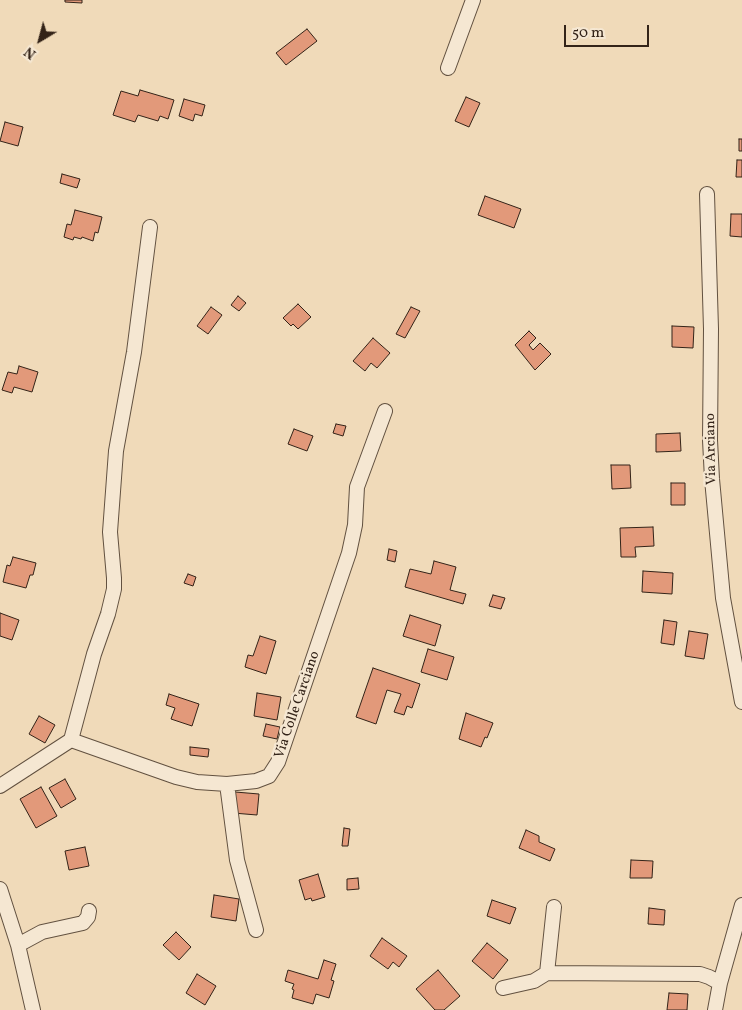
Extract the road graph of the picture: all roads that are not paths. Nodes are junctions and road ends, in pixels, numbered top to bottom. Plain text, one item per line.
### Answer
1 (473, 0) edge
2 (448, 68) dead end
3 (707, 194) dead end
4 (150, 227) dead end
5 (385, 411) dead end
6 (742, 702) edge
7 (71, 740) junction
8 (227, 784) junction
9 (0, 786) edge
10 (0, 889) edge
11 (742, 905) edge
12 (554, 907) dead end
13 (89, 911) dead end
14 (256, 930) dead end
15 (18, 945) junction
16 (547, 973) junction
17 (720, 983) junction
18 (503, 988) dead end
19 (33, 1010) edge
20 (715, 1010) edge

1 - 2 street
3 - 6 street, Via Arciano
4 - 7 street
5 - 8 street, Via Colle Carciano
7 - 8 street, Via Colle Carciano
7 - 9 street
8 - 14 street
10 - 15 street
11 - 17 street
12 - 16 street
13 - 15 street
15 - 19 street
16 - 17 street
16 - 18 street
17 - 20 street

